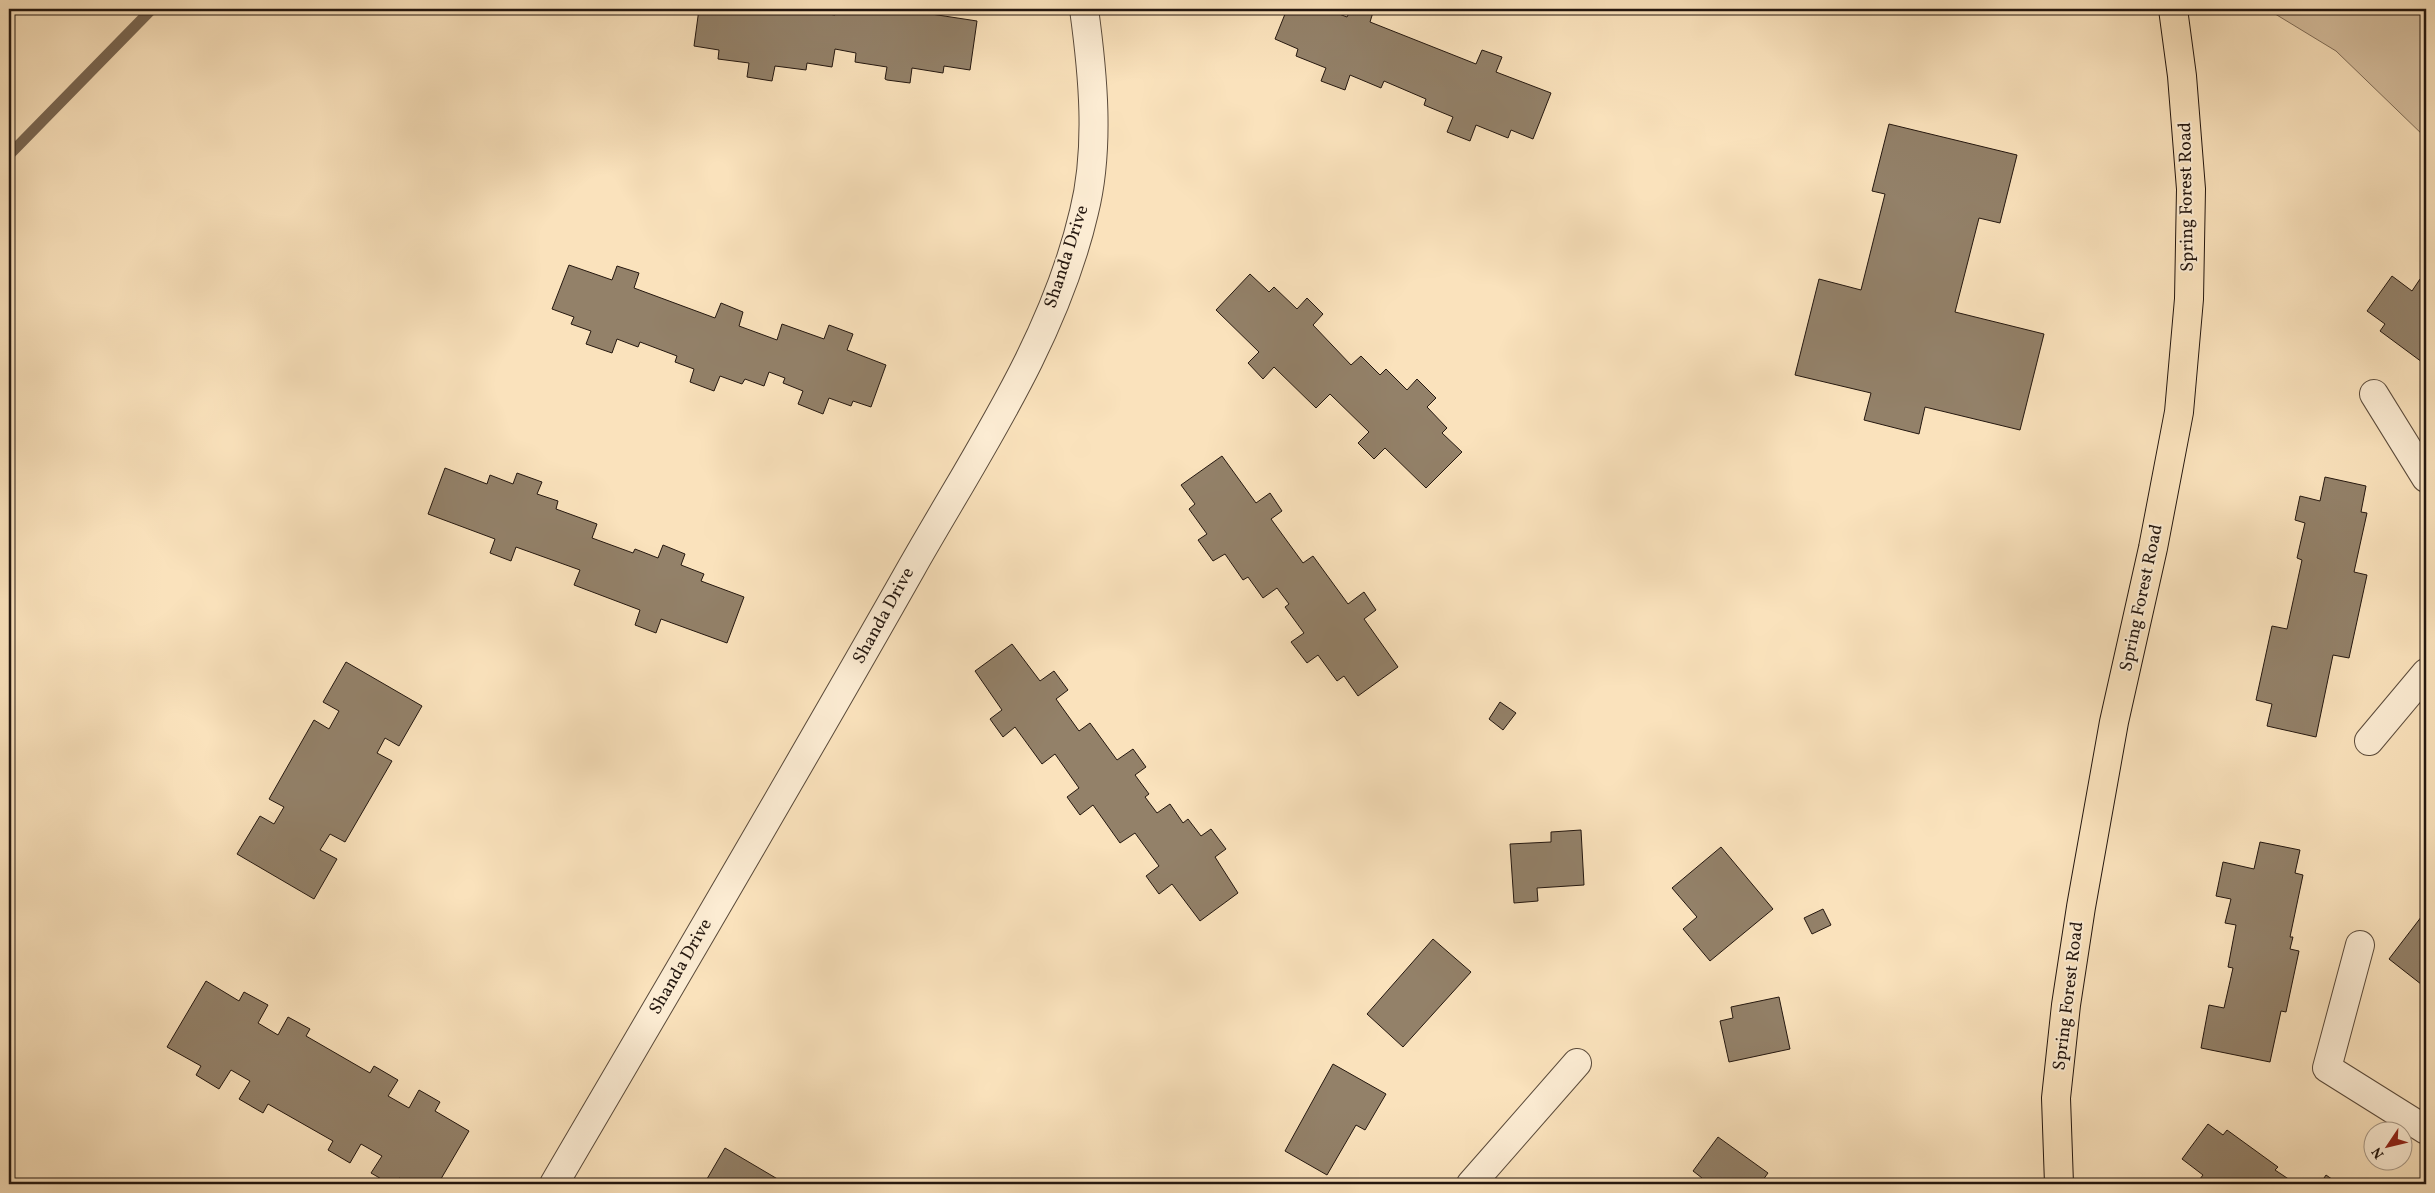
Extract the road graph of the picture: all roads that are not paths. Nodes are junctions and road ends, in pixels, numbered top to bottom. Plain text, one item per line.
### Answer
1 (1084, 9) edge
2 (2173, 9) edge
3 (2374, 394) dead end
4 (2426, 478) edge
5 (2426, 672) edge
6 (2369, 741) dead end
7 (2360, 945) dead end
8 (1577, 1063) dead end
9 (2426, 1130) edge
10 (554, 1184) edge
11 (1471, 1184) edge
12 (2059, 1184) edge

1 - 10 street, Shanda Drive
2 - 12 main road, Spring Forest Road
3 - 4 street
5 - 6 street
7 - 9 street
8 - 11 street

